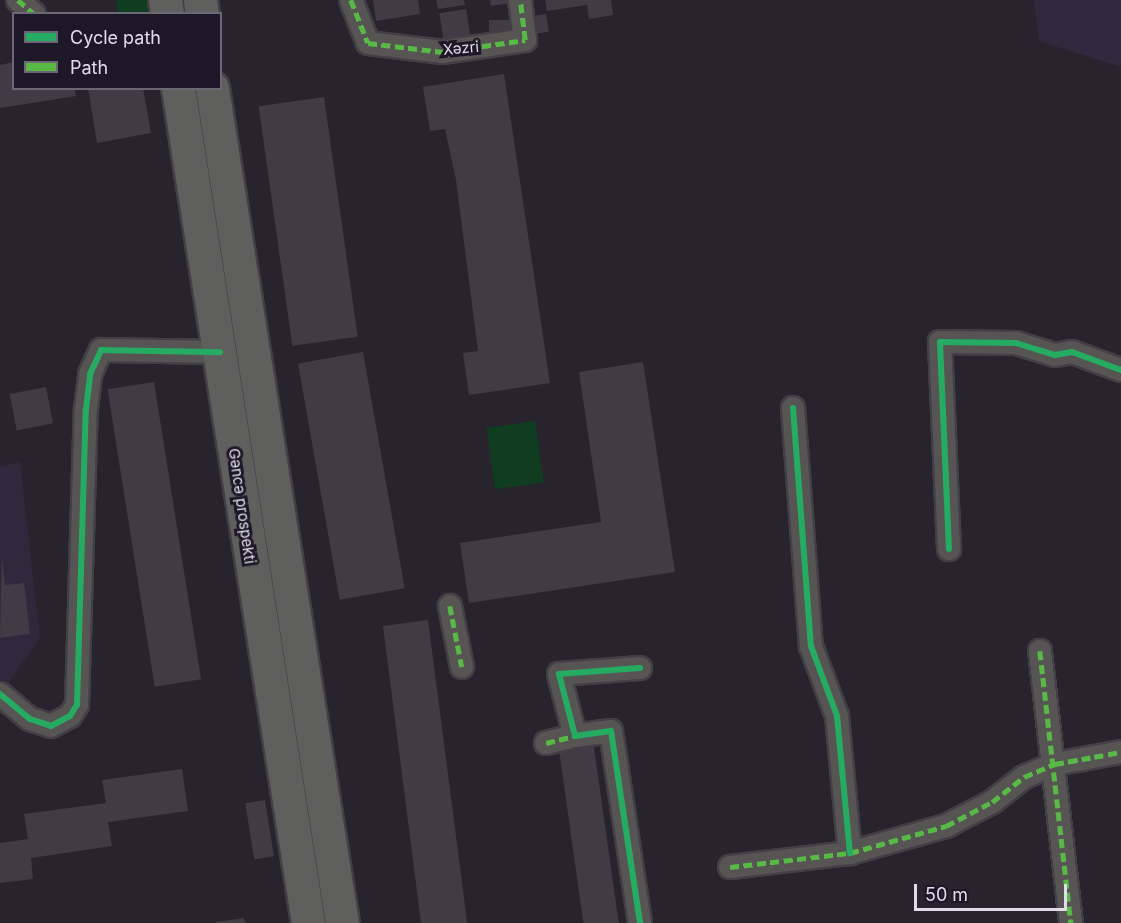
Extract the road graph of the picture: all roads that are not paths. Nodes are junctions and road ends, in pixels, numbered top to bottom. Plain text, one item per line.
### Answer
1 (18, 0) edge
2 (351, 0) edge
3 (520, 0) edge
4 (32, 12) edge
5 (178, 90) edge
6 (212, 90) edge
7 (220, 352) junction
8 (1121, 370) edge
9 (793, 408) dead end
10 (949, 549) dead end
11 (450, 606) dead end
12 (1040, 651) dead end
13 (298, 662) junction
14 (266, 666) junction
15 (462, 667) dead end
16 (640, 668) dead end
17 (0, 694) edge
18 (575, 736) junction
19 (546, 743) dead end
20 (1121, 752) edge
21 (1055, 764) junction
22 (850, 853) junction
23 (730, 867) dead end
24 (308, 923) edge
25 (342, 923) edge
26 (640, 923) edge
27 (1071, 923) edge

1 - 4 street
2 - 3 street, Xəzri
5 - 7 main road, Gəncə prospekti
6 - 13 main road, Gəncə prospekti
7 - 14 main road, Gəncə prospekti
7 - 17 street
8 - 10 street
9 - 22 street
11 - 15 street
12 - 21 street
13 - 14 main road
13 - 25 main road, Gəncə prospekti
14 - 24 main road, Gəncə prospekti
16 - 18 street
18 - 19 street
18 - 26 street
20 - 21 street
21 - 22 street
21 - 27 street
22 - 23 street

